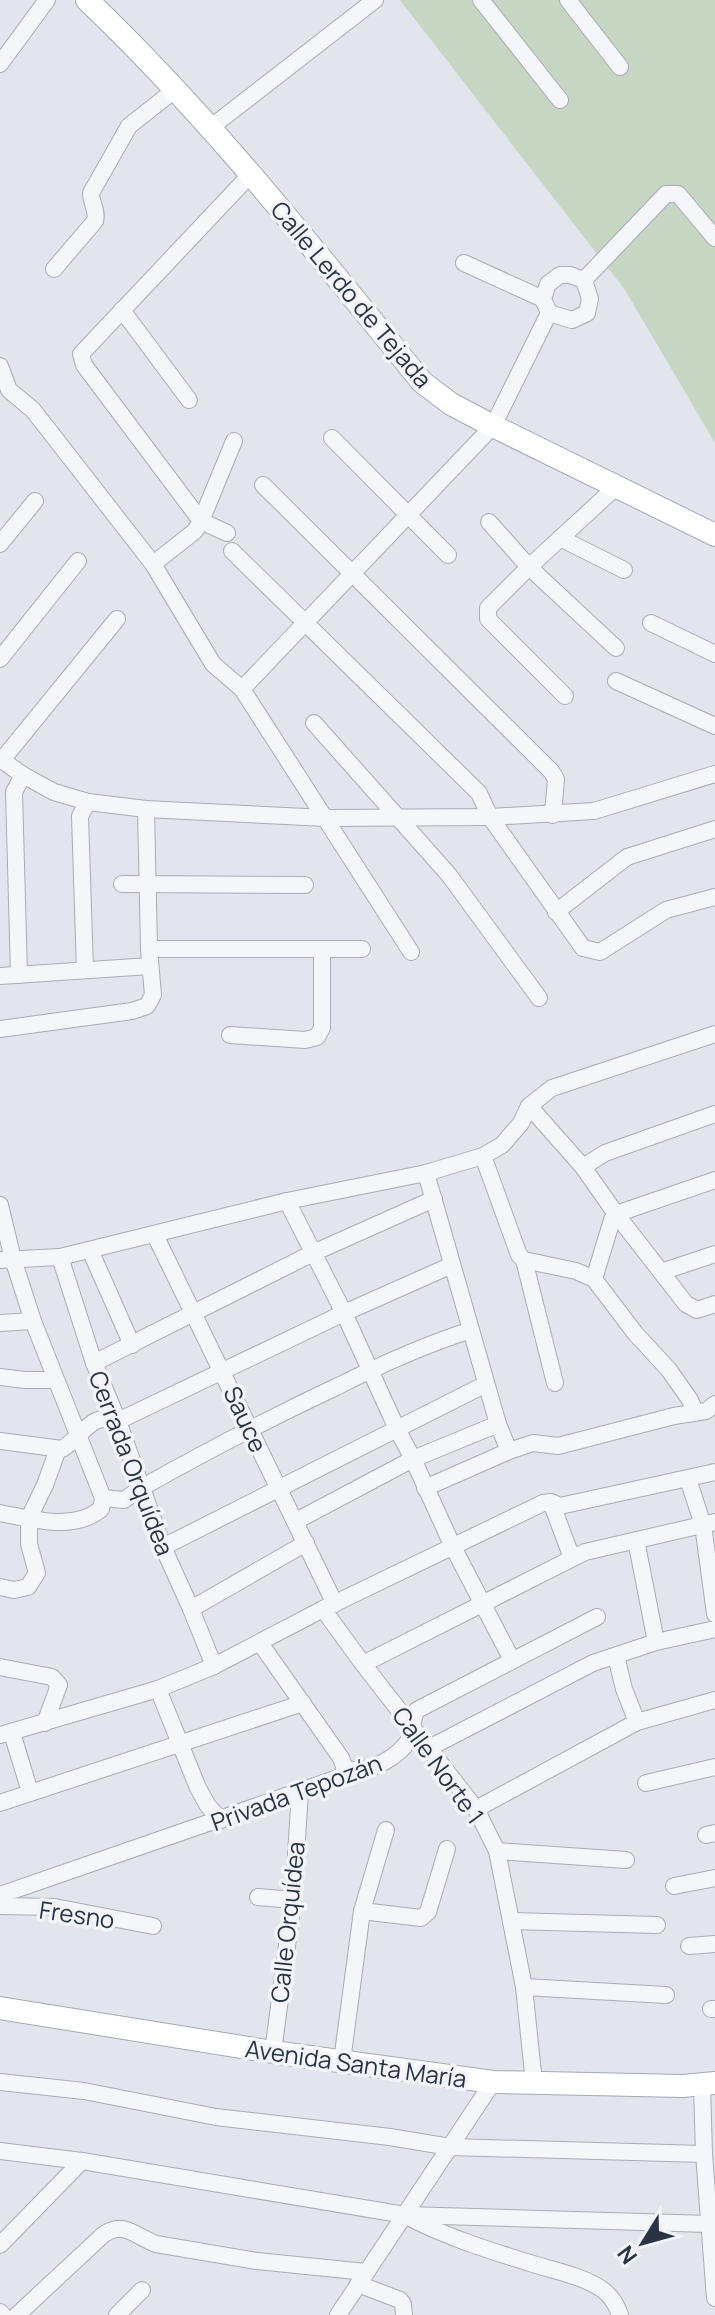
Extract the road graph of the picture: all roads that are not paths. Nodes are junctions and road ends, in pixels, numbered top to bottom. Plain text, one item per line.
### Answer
1 (47, 0) edge
2 (87, 0) edge
3 (375, 0) edge
4 (481, 0) edge
5 (568, 0) edge
6 (0, 64) edge
7 (620, 67) dead end
8 (176, 89) junction
9 (560, 100) dead end
10 (210, 128) junction
11 (251, 174) junction
12 (715, 238) edge
13 (464, 263) dead end
14 (54, 269) dead end
15 (584, 280) junction
16 (546, 306) junction
17 (122, 310) junction
18 (0, 366) edge
19 (189, 400) dead end
20 (493, 426) junction
21 (332, 438) dead end
22 (234, 441) dead end
23 (263, 485) dead end
24 (616, 487) junction
25 (35, 501) dead end
26 (410, 516) junction
27 (201, 521) junction
28 (489, 522) dead end
29 (227, 533) dead end
30 (715, 535) edge
31 (560, 538) junction
32 (0, 544) edge
33 (232, 551) dead end
34 (448, 555) dead end
35 (78, 561) dead end
36 (153, 564) junction
37 (529, 567) junction
38 (624, 570) dead end
39 (353, 575) junction
40 (117, 619) dead end
41 (651, 623) dead end
42 (306, 624) junction
43 (616, 648) dead end
44 (715, 654) edge
45 (0, 659) edge
46 (616, 681) dead end
47 (242, 689) junction
48 (565, 696) dead end
49 (314, 723) dead end
50 (715, 726) edge
51 (1, 759) edge
52 (715, 774) edge
53 (23, 775) junction
54 (88, 802) junction
55 (146, 809) junction
56 (553, 815) junction
57 (490, 817) junction
58 (326, 818) junction
59 (400, 819) junction
60 (715, 829) edge
61 (147, 882) junction
62 (122, 884) dead end
63 (305, 885) dead end
64 (715, 897) edge
65 (556, 912) junction
66 (322, 949) junction
67 (362, 949) dead end
68 (411, 952) dead end
69 (150, 957) junction
70 (85, 970) junction
71 (19, 975) junction
72 (0, 976) edge
73 (539, 998) dead end
74 (0, 1029) edge
75 (715, 1034) edge
76 (230, 1035) dead end
77 (529, 1106) junction
78 (715, 1114) edge
79 (483, 1156) junction
80 (583, 1167) junction
81 (426, 1173) junction
82 (715, 1180) edge
83 (434, 1199) junction
84 (287, 1201) junction
85 (0, 1205) edge
86 (616, 1214) junction
87 (155, 1235) junction
88 (90, 1250) junction
89 (313, 1253) junction
90 (715, 1254) edge
91 (60, 1257) junction
92 (7, 1260) edge
93 (524, 1260) junction
94 (452, 1265) junction
95 (661, 1272) junction
96 (594, 1279) junction
97 (715, 1304) edge
98 (344, 1313) junction
99 (195, 1315) junction
100 (33, 1321) junction
101 (0, 1323) edge
102 (471, 1330) junction
103 (132, 1345) junction
104 (94, 1363) junction
105 (371, 1370) junction
106 (223, 1371) junction
107 (0, 1377) edge
108 (55, 1380) junction
109 (555, 1383) dead end
110 (486, 1384) junction
111 (708, 1411) edge
112 (118, 1421) junction
113 (498, 1424) junction
114 (249, 1428) junction
115 (397, 1429) junction
116 (78, 1437) junction
117 (0, 1441) edge
118 (58, 1449) junction
119 (509, 1451) junction
120 (413, 1459) junction
121 (715, 1472) edge
122 (688, 1479) junction
123 (141, 1488) junction
124 (279, 1488) junction
125 (425, 1488) junction
126 (103, 1498) junction
127 (551, 1502) junction
128 (0, 1513) edge
129 (29, 1518) junction
130 (296, 1521) junction
131 (709, 1523) edge
132 (636, 1540) junction
133 (306, 1543) junction
134 (163, 1547) junction
135 (453, 1547) junction
136 (572, 1558) junction
137 (0, 1587) edge
138 (482, 1604) junction
139 (329, 1606) junction
140 (191, 1609) junction
141 (715, 1614) edge
142 (597, 1617) dead end
143 (715, 1629) edge
144 (656, 1642) junction
145 (260, 1643) junction
146 (616, 1656) junction
147 (512, 1660) junction
148 (363, 1664) junction
149 (214, 1666) junction
150 (0, 1667) edge
151 (158, 1689) junction
152 (715, 1700) edge
153 (303, 1703) junction
154 (637, 1722) junction
155 (45, 1723) junction
156 (411, 1725) junction
157 (6, 1734) edge
158 (182, 1745) junction
159 (429, 1748) junction
160 (715, 1767) edge
161 (345, 1769) junction
162 (646, 1783) dead end
163 (30, 1792) junction
164 (300, 1792) junction
165 (0, 1803) edge
166 (476, 1809) junction
167 (221, 1820) junction
168 (386, 1830) dead end
169 (447, 1849) dead end
170 (497, 1851) junction
171 (626, 1860) dead end
172 (715, 1878) edge
173 (674, 1886) dead end
174 (0, 1895) edge
175 (258, 1897) dead end
176 (293, 1900) junction
177 (0, 1906) edge
178 (362, 1911) junction
179 (511, 1921) junction
180 (657, 1925) dead end
181 (153, 1926) dead end
182 (715, 1944) edge
183 (689, 1946) dead end
184 (524, 1987) junction
185 (666, 1995) dead end
186 (0, 2008) edge
187 (273, 2052) junction
188 (342, 2061) junction
189 (0, 2082) edge
190 (493, 2082) junction
191 (534, 2083) junction
192 (708, 2084) edge
193 (450, 2147) junction
194 (0, 2151) edge
195 (704, 2154) junction
196 (82, 2161) junction
197 (405, 2215) junction
198 (709, 2224) junction
199 (1, 2243) edge
200 (362, 2278) junction
201 (142, 2290) dead end
202 (715, 2298) edge
203 (120, 2314) edge
204 (17, 2315) edge
205 (338, 2315) edge
206 (404, 2315) edge
207 (620, 2315) edge

1 - 6 street
2 - 8 main road, Calle Lerdo de Tejada
3 - 10 street
4 - 9 street
5 - 7 street
8 - 10 main road, Calle Lerdo de Tejada
8 - 14 street
10 - 11 main road, Calle Lerdo de Tejada
11 - 17 street
11 - 20 main road, Calle Lerdo de Tejada
12 - 15 street
13 - 16 street
15 - 16 street
15 - 16 street
16 - 20 street
17 - 19 street
17 - 27 street
18 - 36 street
20 - 24 main road, Calle Lerdo de Tejada
20 - 26 street
21 - 26 street
22 - 27 street
23 - 39 street
24 - 30 main road, Calle Lerdo de Tejada
24 - 31 street
25 - 32 street
26 - 34 street
26 - 39 street
27 - 29 street
27 - 36 street
28 - 37 street
31 - 37 street
31 - 38 street
33 - 42 street
35 - 45 street
36 - 47 street
37 - 43 street
37 - 48 street
39 - 42 street
39 - 56 street
40 - 51 street
41 - 44 street
42 - 47 street
42 - 57 street
46 - 50 street
47 - 58 street
49 - 59 street
51 - 53 street
52 - 56 street
53 - 54 street
53 - 71 street
54 - 55 street
54 - 70 street
55 - 58 street
55 - 61 street
56 - 57 street
57 - 59 street
57 - 65 street
58 - 59 street
58 - 68 street
59 - 73 street
60 - 65 street
61 - 62 street
61 - 63 street
61 - 69 street
64 - 65 street
66 - 67 street
66 - 69 street
66 - 76 street
69 - 70 street
69 - 74 street
70 - 71 street
71 - 72 street
75 - 77 street
77 - 79 street
77 - 80 street
78 - 80 street
79 - 81 street
79 - 93 street
80 - 86 street
81 - 83 street
81 - 84 street
82 - 86 street
83 - 89 street
83 - 94 street
84 - 87 street
84 - 89 street
85 - 92 street
86 - 95 street
86 - 96 street
87 - 88 street
87 - 99 street, Sauce
88 - 91 street
88 - 103 street
89 - 98 street
89 - 99 street
90 - 95 street
91 - 92 street
91 - 104 street, Cerrada Orquídea
92 - 100 street
93 - 96 street
93 - 109 street
94 - 98 street
94 - 102 street
95 - 97 street
96 - 111 street
98 - 105 street
98 - 106 street
99 - 103 street
99 - 106 street, Sauce
100 - 101 street
100 - 108 street
102 - 105 street
102 - 110 street
103 - 104 street
104 - 112 street, Cerrada Orquídea
105 - 114 street
105 - 115 street
106 - 112 street
106 - 114 street, Sauce
107 - 108 street
108 - 116 street
110 - 113 street
110 - 115 street
111 - 119 street
112 - 116 street
112 - 123 street, Cerrada Orquídea
113 - 119 street
113 - 120 street
114 - 123 street
114 - 124 street, Sauce
115 - 120 street
115 - 124 street
116 - 118 street
116 - 126 street
117 - 118 street
118 - 129 street
119 - 125 street
120 - 125 street
120 - 130 street
121 - 122 street
122 - 127 street
122 - 131 street
123 - 126 street
123 - 134 street, Cerrada Orquídea
124 - 130 street, Sauce
124 - 134 street
125 - 135 street
126 - 129 street
127 - 135 street
127 - 136 street
128 - 129 street
129 - 137 street
130 - 133 street, Sauce
131 - 132 street
131 - 141 street
132 - 136 street
132 - 144 street
133 - 139 street, Sauce
133 - 140 street
134 - 140 street, Cerrada Orquídea
135 - 138 street
135 - 139 street
136 - 138 street
138 - 147 street
138 - 148 street
139 - 145 street
139 - 148 street, Calle Norte 1
140 - 149 street, Cerrada Orquídea
142 - 147 street, Privada Tepozán
143 - 144 street
144 - 146 street
145 - 149 street
145 - 153 street
146 - 154 street
146 - 159 street
147 - 156 street, Privada Tepozán
148 - 156 street, Calle Norte 1
149 - 151 street
150 - 155 street
151 - 155 street
151 - 158 street
152 - 154 street
153 - 158 street
153 - 161 street
154 - 166 street
155 - 157 street
156 - 159 street, Calle Norte 1
156 - 161 street, Privada Tepozán
157 - 163 street
158 - 163 street
158 - 167 street
159 - 166 street, Calle Norte 1
160 - 162 street
161 - 164 street, Privada Tepozán
163 - 165 street
164 - 167 street, Privada Tepozán
164 - 176 street, Calle Orquídea
166 - 170 street, Calle Norte 1
167 - 174 street, Privada Tepozán
168 - 178 street
169 - 178 street
170 - 171 street
170 - 179 street, Calle Norte 1
172 - 173 street
175 - 176 street
176 - 187 street, Calle Orquídea
177 - 181 street, Fresno
178 - 188 street
179 - 180 street
179 - 184 street, Calle Norte 1
182 - 183 street
184 - 185 street
184 - 191 street, Calle Norte 1
186 - 187 main road, Avenida Santa María
187 - 188 main road, Avenida Santa María
188 - 190 main road, Avenida Santa María
189 - 193 street
190 - 191 main road, Avenida Santa María
190 - 193 street
191 - 192 main road, Avenida Santa María
192 - 195 street
193 - 195 street
193 - 197 street
194 - 196 street
195 - 198 street
196 - 197 street
196 - 199 street
197 - 198 street
197 - 200 street
197 - 207 street
198 - 202 street
200 - 204 street
200 - 205 street
200 - 206 street
201 - 203 street

